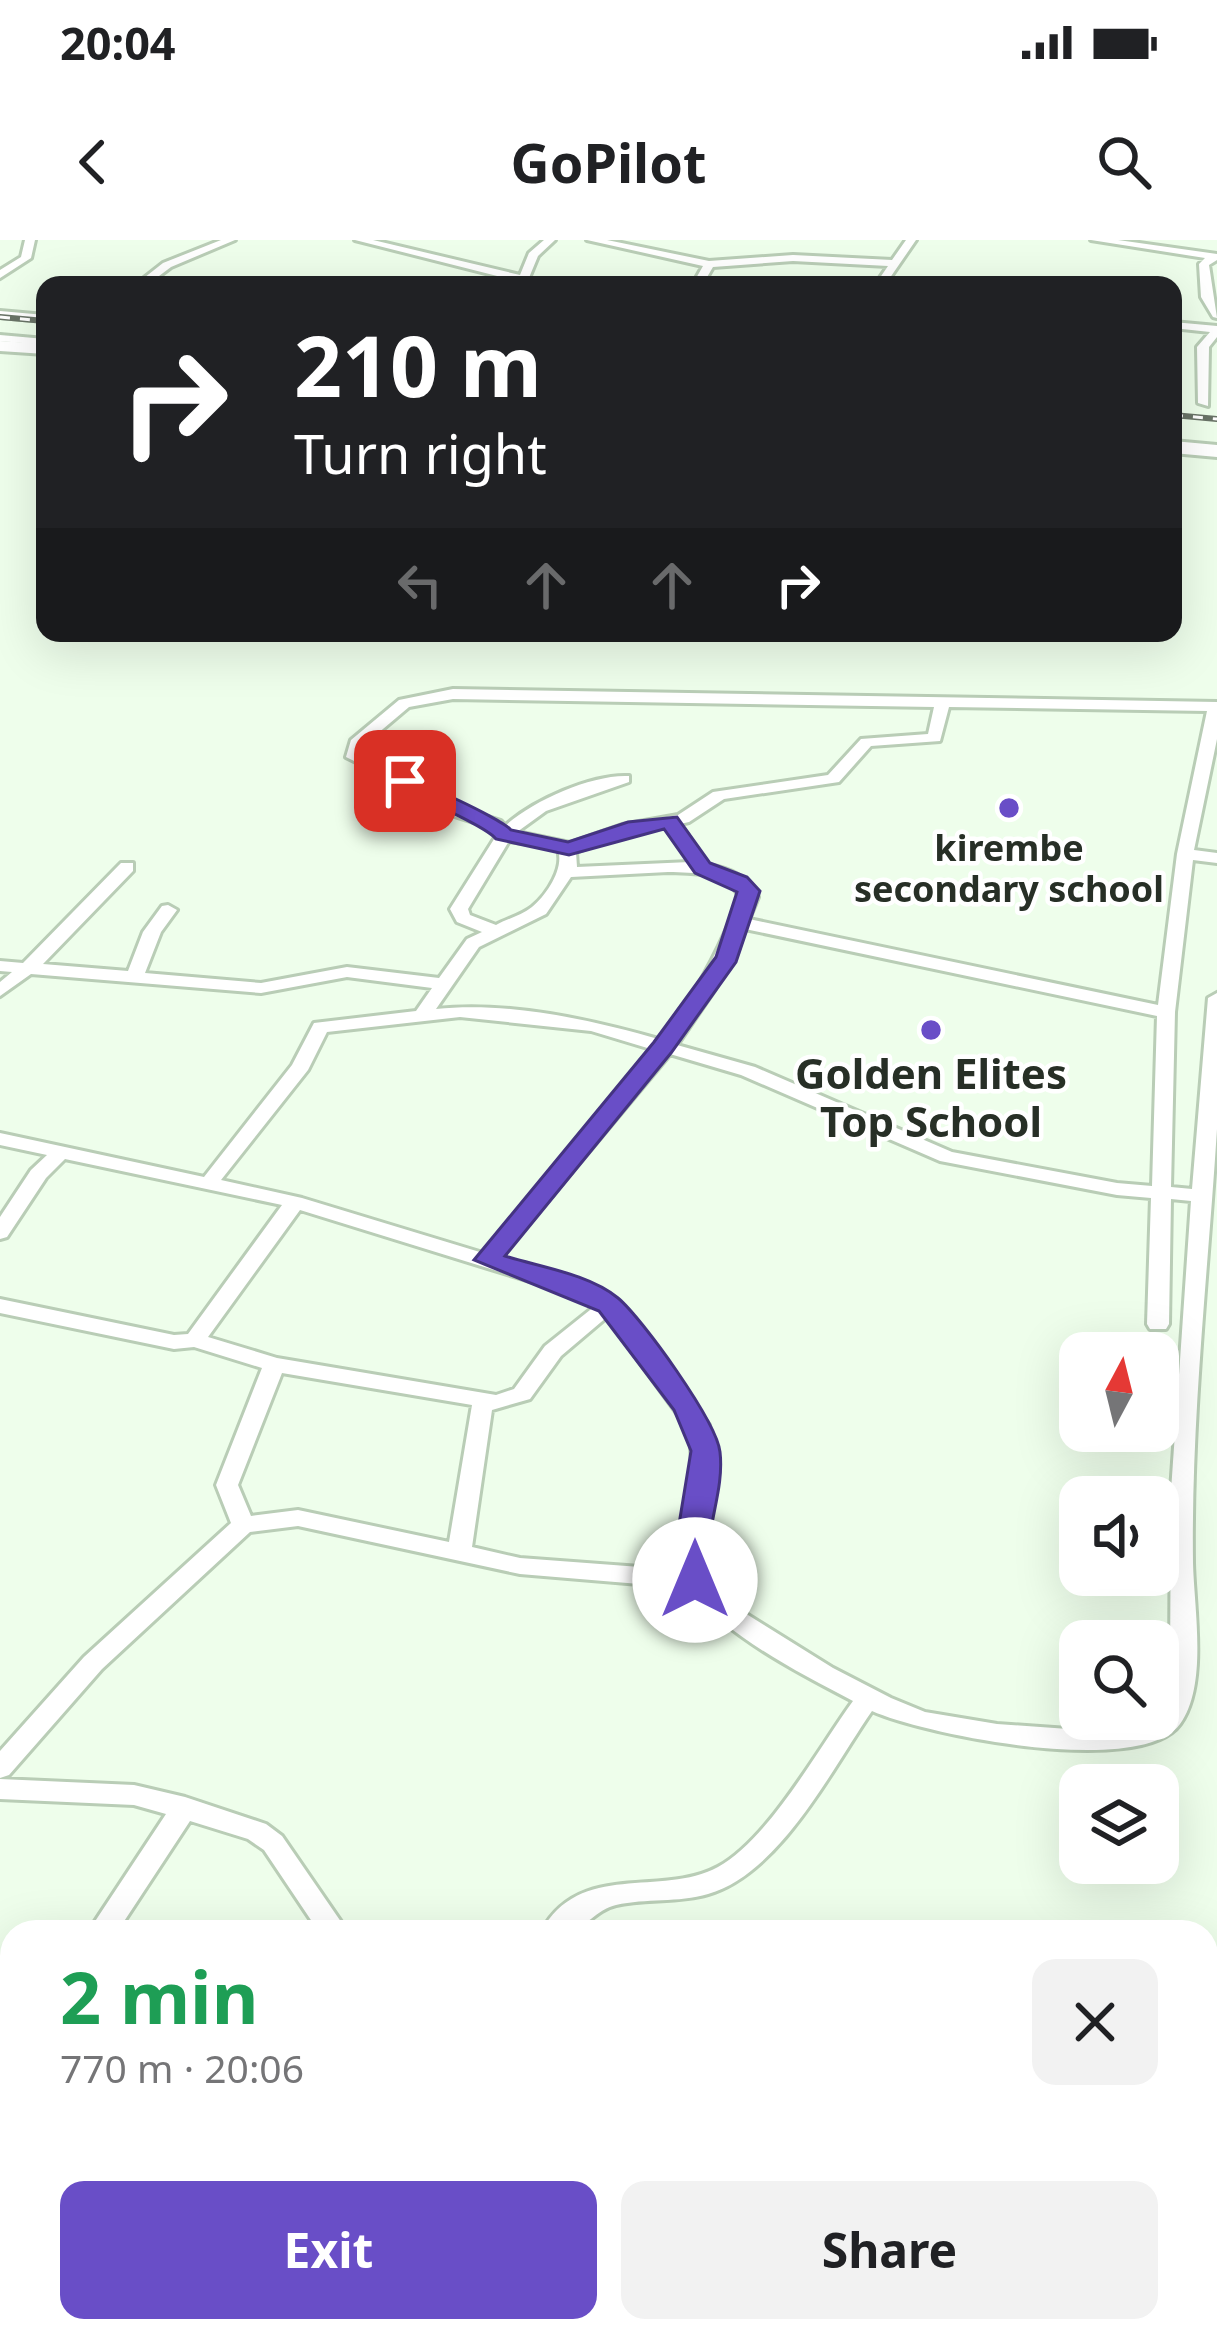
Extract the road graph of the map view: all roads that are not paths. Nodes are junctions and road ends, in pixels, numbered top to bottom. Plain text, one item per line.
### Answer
1 (30, 240) edge
2 (230, 240) edge
3 (360, 240) edge
4 (550, 240) edge
5 (592, 240) edge
6 (911, 240) edge
7 (1096, 240) edge
8 (1215, 257) edge
9 (897, 263) junction
10 (709, 264) junction
11 (0, 275) edge
12 (151, 276) edge
13 (500, 276) edge
14 (525, 276) edge
15 (702, 276) edge
16 (887, 276) edge
17 (0, 314) edge
18 (1217, 315) edge
19 (36, 318) edge
20 (1182, 326) edge
21 (1217, 329) edge
22 (0, 342) edge
23 (36, 344) edge
24 (1204, 403) dead end
25 (1182, 445) edge
26 (1217, 448) edge
27 (943, 701) junction
28 (1217, 707) edge
29 (623, 779) dead end
30 (670, 822) junction
31 (504, 835) junction
32 (569, 849) junction
33 (1185, 854) junction
34 (1217, 858) edge
35 (128, 867) dead end
36 (702, 868) junction
37 (566, 872) junction
38 (168, 910) dead end
39 (743, 922) junction
40 (494, 930) junction
41 (0, 966) edge
42 (29, 968) junction
43 (136, 974) junction
44 (444, 984) junction
45 (0, 991) edge
46 (1217, 998) edge
47 (1166, 1012) junction
48 (423, 1014) junction
49 (663, 1048) junction
50 (0, 1139) edge
51 (59, 1154) junction
52 (209, 1183) junction
53 (1162, 1193) junction
54 (1204, 1196) junction
55 (296, 1202) junction
56 (0, 1233) edge
57 (488, 1260) junction
58 (609, 1305) junction
59 (1, 1308) edge
60 (1158, 1324) dead end
61 (195, 1340) junction
62 (274, 1366) junction
63 (493, 1401) junction
64 (243, 1525) junction
65 (459, 1553) junction
66 (695, 1580) junction
67 (867, 1700) junction
68 (0, 1768) edge
69 (0, 1789) edge
70 (184, 1808) junction
71 (110, 1920) edge
72 (326, 1920) edge
73 (568, 1920) edge

1 - 11 street
2 - 12 street
3 - 13 street
4 - 14 street
5 - 10 street
6 - 9 street
7 - 8 street
8 - 18 street
9 - 10 street
9 - 16 street
10 - 15 street
17 - 19 street
20 - 21 street
21 - 24 street
22 - 23 highway
25 - 26 highway
27 - 28 street
27 - 30 street
27 - 31 street
28 - 33 street
29 - 31 street
30 - 32 street
30 - 36 street
31 - 32 street
31 - 40 street
32 - 37 street
33 - 34 street
33 - 47 street
35 - 42 street
36 - 37 street
36 - 39 street
37 - 40 street
38 - 43 street
39 - 47 street
39 - 49 street
40 - 44 street
41 - 42 street
42 - 43 street
42 - 45 street
43 - 44 street
44 - 48 street
46 - 54 street
47 - 53 street
48 - 49 street
48 - 52 street
49 - 53 street
49 - 57 street
50 - 51 street
51 - 52 street
51 - 56 street
52 - 55 street
53 - 54 street
53 - 60 street
54 - 67 street
55 - 57 street
55 - 61 street
57 - 58 street
58 - 63 street
58 - 66 street
59 - 61 street
61 - 62 street
62 - 63 street
62 - 64 street
63 - 65 street
64 - 65 street
64 - 68 street
65 - 66 street
66 - 67 street
67 - 73 street
69 - 70 street
70 - 71 street
70 - 72 street

